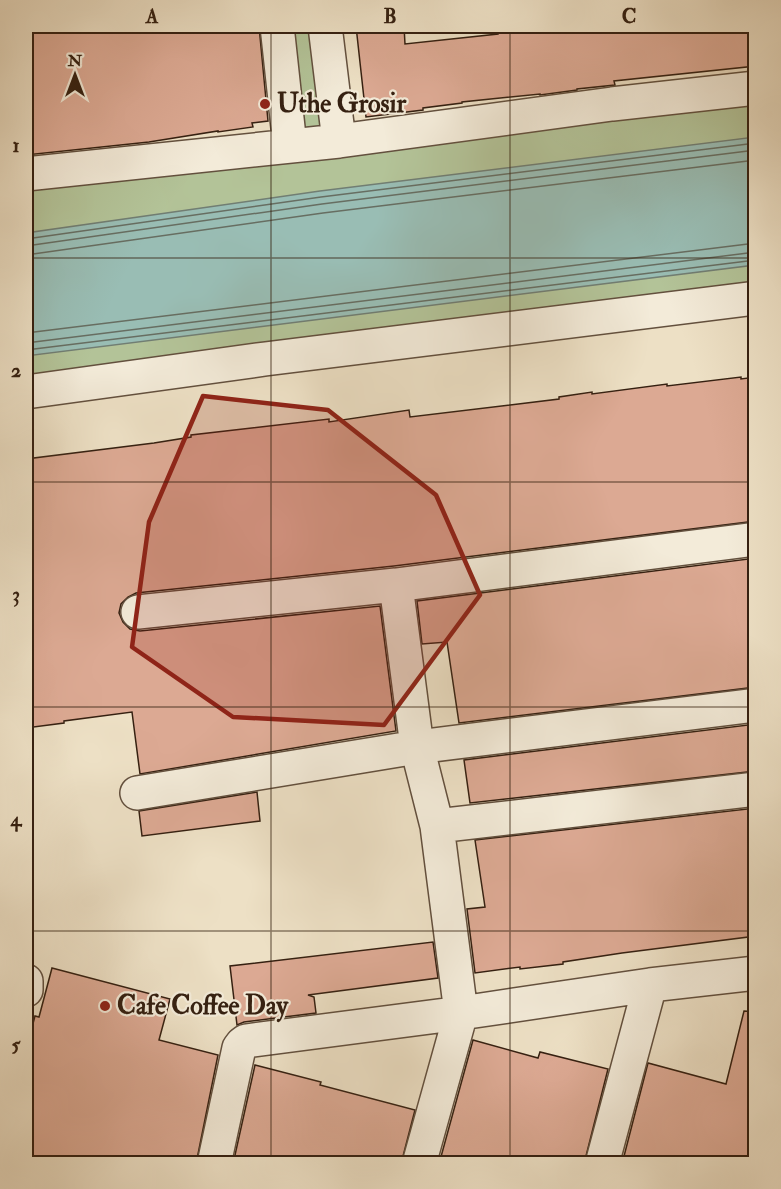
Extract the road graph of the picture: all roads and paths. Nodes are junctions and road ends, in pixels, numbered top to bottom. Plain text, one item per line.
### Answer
1 (277, 26) edge
2 (325, 26) edge
3 (756, 88) edge
4 (339, 141) junction
5 (290, 146) junction
6 (26, 174) edge
7 (756, 298) edge
8 (26, 392) edge
9 (756, 539) edge
10 (396, 585) junction
11 (138, 612) dead end
12 (756, 705) edge
13 (417, 747) junction
14 (756, 789) edge
15 (137, 793) dead end
16 (437, 826) junction
17 (756, 973) edge
18 (26, 981) edge
19 (650, 985) junction
20 (26, 990) edge
21 (461, 1013) junction
22 (214, 1164) edge
23 (419, 1164) edge
24 (602, 1164) edge

1 - 5 street
2 - 4 street
3 - 4 street
4 - 5 street
5 - 6 street
7 - 8 street
9 - 10 street
10 - 11 street
10 - 13 street
12 - 13 street
13 - 15 street
13 - 16 street
14 - 16 street
16 - 21 street
17 - 19 street
18 - 20 street
19 - 21 street
19 - 24 street
21 - 22 street
21 - 23 street

